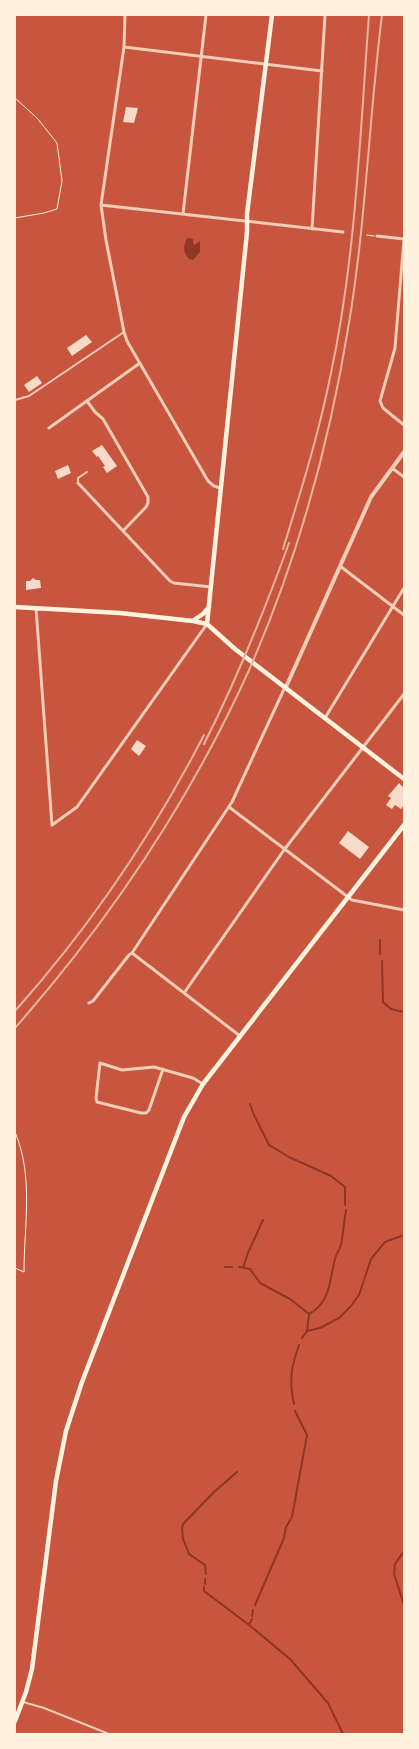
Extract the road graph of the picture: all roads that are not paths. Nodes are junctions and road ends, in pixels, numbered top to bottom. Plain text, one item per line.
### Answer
1 (125, 15) edge
2 (206, 15) edge
3 (272, 15) edge
4 (324, 15) edge
5 (124, 47) junction
6 (201, 57) junction
7 (266, 64) junction
8 (322, 71) junction
9 (101, 205) junction
10 (183, 214) junction
11 (247, 222) junction
12 (312, 229) junction
13 (343, 232) dead end
14 (377, 236) road end
15 (404, 239) edge
16 (124, 332) junction
17 (140, 363) junction
18 (15, 400) edge
19 (88, 402) junction
20 (404, 425) edge
21 (50, 428) dead end
22 (404, 452) edge
23 (392, 468) junction
24 (87, 472) dead end
25 (404, 477) edge
26 (78, 483) joint
27 (220, 488) junction
28 (123, 531) junction
29 (340, 566) junction
30 (211, 587) junction
31 (404, 588) edge
32 (210, 605) junction
33 (392, 606) junction
34 (15, 607) edge
35 (36, 608) junction
36 (404, 615) edge
37 (193, 621) junction
38 (207, 624) junction
39 (286, 687) junction
40 (404, 694) edge
41 (325, 718) junction
42 (363, 748) junction
43 (404, 779) edge
44 (229, 807) junction
45 (404, 825) edge
46 (284, 850) junction
47 (348, 898) junction
48 (404, 910) edge
49 (132, 953) junction
50 (184, 993) junction
51 (89, 1003) dead end
52 (240, 1036) junction
53 (164, 1069) junction
54 (203, 1084) junction
55 (23, 1702) junction
56 (15, 1721) edge
57 (109, 1734) edge

1 - 5 street
2 - 6 street
3 - 7 main road
4 - 8 street
5 - 6 street
5 - 9 street
6 - 7 street
6 - 10 street
7 - 8 street
7 - 11 main road
8 - 12 street
9 - 10 street
9 - 16 street
10 - 11 street
11 - 12 street
11 - 27 main road
12 - 13 street
14 - 15 street
15 - 20 street
16 - 17 street
16 - 18 lane
17 - 19 street
17 - 27 street
19 - 21 street
19 - 28 street
22 - 23 street
23 - 25 street
23 - 29 street
24 - 26 lane
26 - 28 street
27 - 30 main road
28 - 30 street
29 - 33 street
29 - 39 street
30 - 32 main road
31 - 33 street
32 - 37 main road
32 - 38 main road
33 - 36 street
33 - 41 street
34 - 35 main road
35 - 37 main road
35 - 38 street
37 - 38 main road
38 - 39 main road
39 - 41 main road
39 - 44 street
40 - 42 street
41 - 42 main road
42 - 43 main road
42 - 46 street
44 - 46 street
44 - 49 street
45 - 47 main road
46 - 47 street
46 - 50 street
47 - 48 street
47 - 52 main road
49 - 50 street
49 - 51 street
50 - 52 street
52 - 54 main road
53 - 53 street
53 - 54 street
54 - 55 main road
55 - 56 main road
55 - 57 lane

